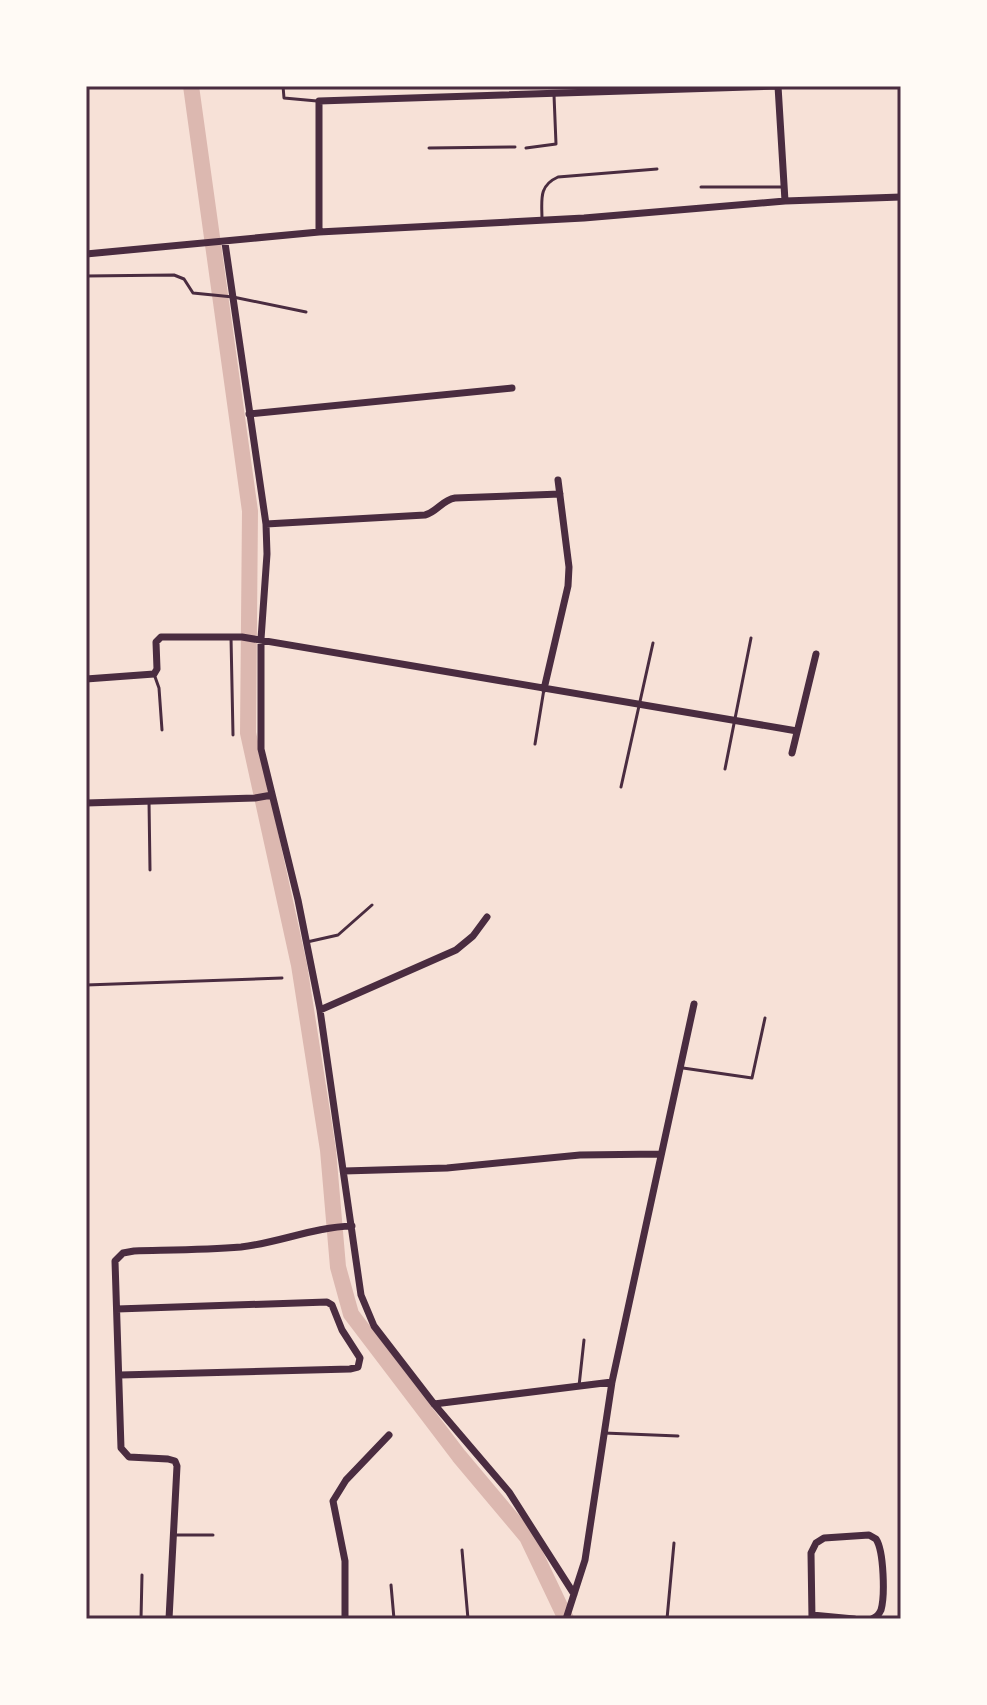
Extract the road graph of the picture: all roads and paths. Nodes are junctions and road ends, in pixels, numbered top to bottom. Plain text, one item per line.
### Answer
1 (283, 86) edge
2 (778, 86) edge
3 (554, 95) junction
4 (319, 101) junction
5 (515, 147) dead end
6 (429, 148) dead end
7 (526, 148) dead end
8 (657, 169) dead end
9 (701, 187) dead end
10 (784, 187) junction
11 (901, 197) edge
12 (785, 201) junction
13 (542, 220) junction
14 (319, 232) junction
15 (222, 243) junction
16 (86, 254) edge
17 (86, 276) edge
18 (229, 296) junction
19 (306, 312) dead end
20 (512, 388) dead end
21 (249, 414) junction
22 (558, 480) dead end
23 (560, 494) junction
24 (266, 524) junction
25 (231, 637) junction
26 (258, 638) junction
27 (751, 638) dead end
28 (653, 643) dead end
29 (816, 654) dead end
30 (154, 674) junction
31 (86, 679) edge
32 (544, 689) junction
33 (640, 704) junction
34 (735, 721) junction
35 (162, 730) dead end
36 (797, 731) junction
37 (233, 735) dead end
38 (535, 744) dead end
39 (792, 753) dead end
40 (725, 769) dead end
41 (621, 787) dead end
42 (270, 795) junction
43 (149, 801) junction
44 (86, 803) edge
45 (150, 870) dead end
46 (372, 905) dead end
47 (487, 917) dead end
48 (307, 942) junction
49 (282, 978) dead end
50 (86, 985) edge
51 (694, 1004) dead end
52 (320, 1010) junction
53 (765, 1018) dead end
54 (679, 1067) junction
55 (660, 1154) junction
56 (344, 1171) junction
57 (348, 1226) junction
58 (117, 1309) junction
59 (584, 1340) dead end
60 (120, 1375) junction
61 (612, 1382) junction
62 (579, 1386) junction
63 (434, 1404) junction
64 (604, 1433) junction
65 (389, 1435) dead end
66 (678, 1436) dead end
67 (174, 1535) junction
68 (213, 1535) dead end
69 (674, 1543) dead end
70 (462, 1550) dead end
71 (142, 1575) dead end
72 (391, 1585) dead end
73 (573, 1597) junction
74 (812, 1617) edge
75 (141, 1619) edge
76 (169, 1619) edge
77 (345, 1619) edge
78 (394, 1619) edge
79 (468, 1619) edge
80 (566, 1619) edge
81 (667, 1619) edge
82 (854, 1619) edge
83 (872, 1619) edge

1 - 4 lane
2 - 3 street
2 - 10 street
3 - 4 street
3 - 7 lane
4 - 14 street
5 - 6 lane
8 - 13 lane
9 - 10 lane
10 - 12 street
11 - 12 street
12 - 13 street
13 - 14 street
14 - 15 street
15 - 16 street
15 - 18 street
17 - 18 lane
18 - 19 lane
18 - 21 street
20 - 21 street
21 - 24 street
22 - 23 street
23 - 24 street
23 - 32 street
24 - 26 street
25 - 26 street
25 - 30 street
25 - 37 lane
26 - 32 street
26 - 42 street
27 - 34 lane
28 - 33 lane
29 - 36 street
30 - 31 street
30 - 35 lane
32 - 33 street
32 - 38 lane
33 - 34 street
33 - 41 lane
34 - 36 street
34 - 40 lane
36 - 39 street
42 - 43 street
42 - 48 street
43 - 44 street
43 - 45 lane
46 - 48 lane
47 - 52 street
48 - 52 street
49 - 50 lane
51 - 54 street
52 - 56 street
53 - 54 lane
54 - 55 street
55 - 56 street
55 - 61 street
56 - 57 street
57 - 58 street
57 - 63 street
58 - 60 street
58 - 60 street
59 - 62 lane
60 - 67 street
61 - 62 street
61 - 64 street
62 - 63 street
63 - 73 street
64 - 66 lane
64 - 73 street
65 - 77 street
67 - 68 lane
67 - 76 street
69 - 81 lane
70 - 79 lane
71 - 75 lane
72 - 78 lane
73 - 80 street
74 - 82 street
74 - 83 street

